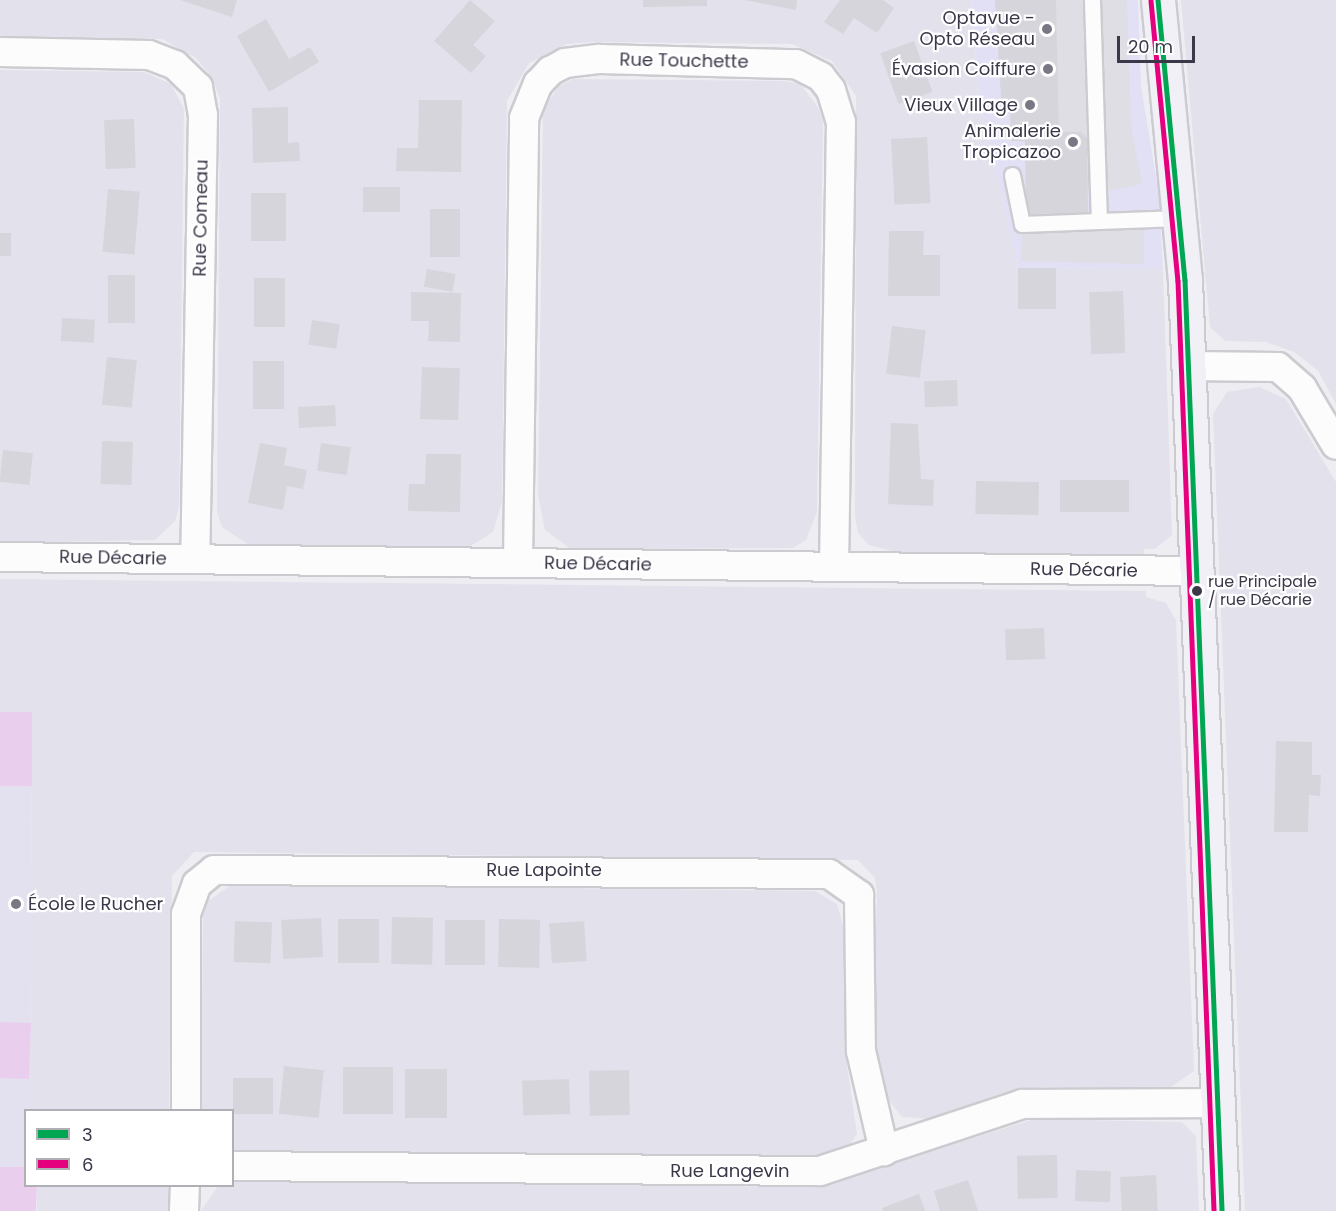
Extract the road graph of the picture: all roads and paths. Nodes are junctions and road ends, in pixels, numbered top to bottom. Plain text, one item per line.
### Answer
1 (1092, 0) edge
2 (1158, 0) edge
3 (0, 52) edge
4 (1012, 175) dead end
5 (1180, 218) junction
6 (1099, 221) junction
7 (1189, 366) junction
8 (1336, 445) edge
9 (0, 557) edge
10 (195, 559) junction
11 (518, 562) junction
12 (834, 566) junction
13 (1197, 571) junction
14 (1217, 1103) junction
15 (186, 1109) edge
16 (884, 1151) junction
17 (234, 1166) edge
18 (185, 1187) edge
19 (184, 1211) edge
20 (1222, 1211) edge

1 - 6 lane
2 - 5 street
3 - 10 street, Rue Comeau
4 - 6 lane
5 - 6 lane
5 - 7 street
7 - 8 street
7 - 13 street
9 - 10 street, Rue Décarie
10 - 11 street, Rue Décarie
11 - 12 street, Rue Décarie
11 - 12 street, Rue Touchette
12 - 13 street, Rue Décarie
13 - 14 street
14 - 16 street, Rue Langevin
14 - 20 street
15 - 16 street, Rue Lapointe
16 - 17 street, Rue Langevin
18 - 19 street

